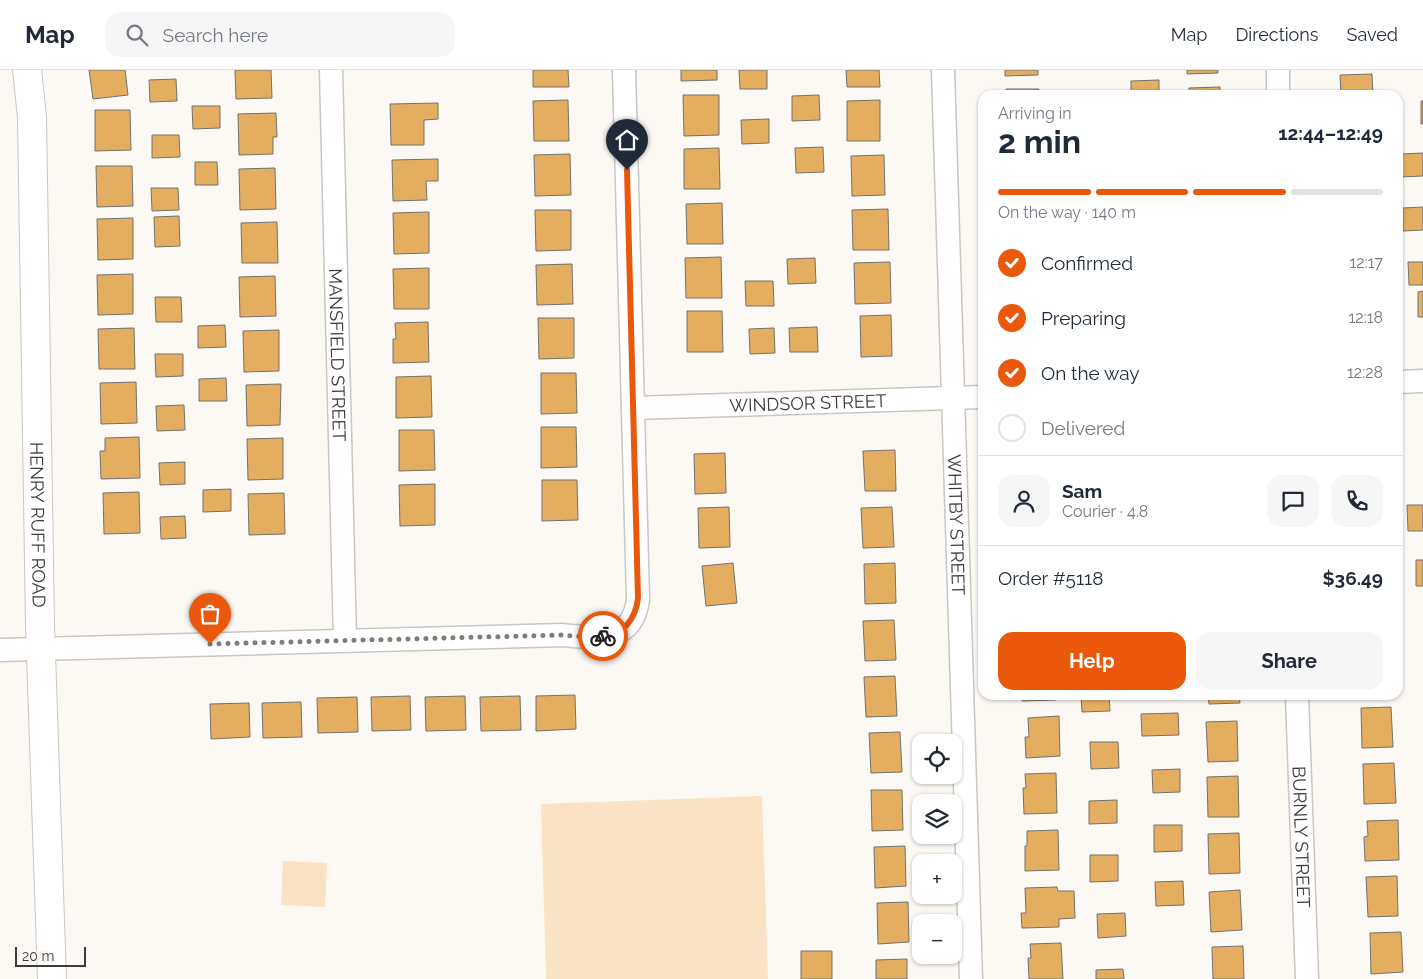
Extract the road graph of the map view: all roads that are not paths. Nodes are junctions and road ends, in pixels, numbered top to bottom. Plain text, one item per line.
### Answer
1 (27, 70) edge
2 (331, 70) edge
3 (624, 70) edge
4 (944, 70) edge
5 (1278, 70) edge
6 (1278, 90) edge
7 (1423, 381) edge
8 (1403, 382) edge
9 (978, 397) edge
10 (953, 398) junction
11 (633, 408) junction
12 (345, 640) junction
13 (41, 649) junction
14 (0, 650) edge
15 (1297, 700) edge
16 (52, 979) edge
17 (971, 979) edge
18 (1307, 979) edge

1 - 13 street, HENRY RUFF ROAD
2 - 12 street, MANSFIELD STREET
3 - 11 street
4 - 10 street, WHITBY STREET
5 - 6 street
7 - 8 street
9 - 10 street, WINDSOR STREET
10 - 11 street, WINDSOR STREET
10 - 17 street, WHITBY STREET
11 - 12 street
12 - 13 street
13 - 14 street
13 - 16 street, HENRY RUFF ROAD
15 - 18 street, BURNLY STREET

